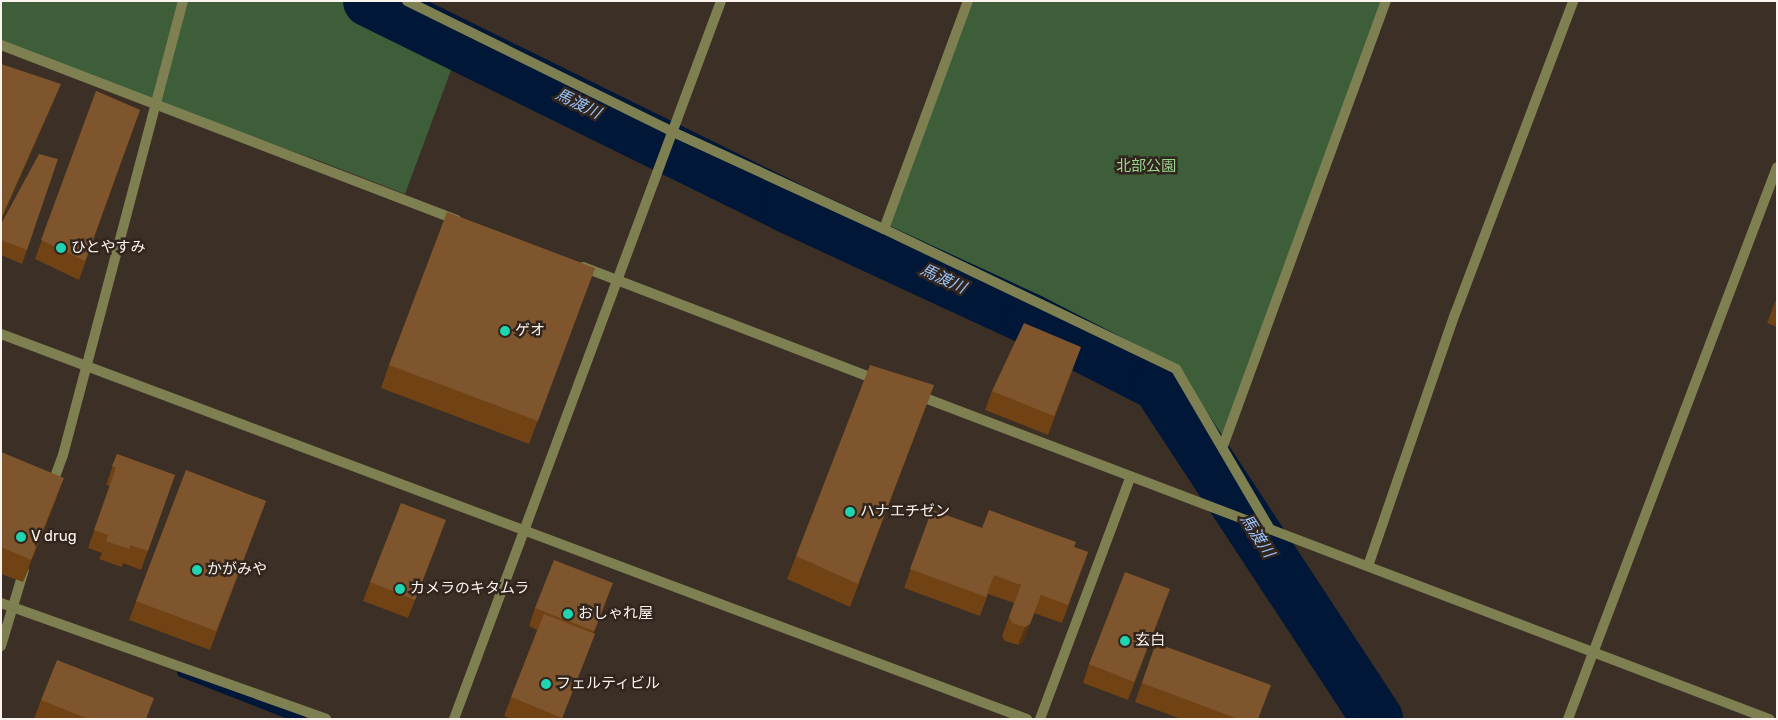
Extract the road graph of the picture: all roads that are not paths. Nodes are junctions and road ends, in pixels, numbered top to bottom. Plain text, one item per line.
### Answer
1 (183, 1) edge
2 (407, 1) edge
3 (721, 1) edge
4 (968, 1) edge
5 (1386, 1) edge
6 (1573, 1) edge
7 (1, 45) edge
8 (156, 104) junction
9 (673, 132) junction
10 (1777, 167) edge
11 (471, 225) edge
12 (884, 229) junction
13 (571, 262) edge
14 (617, 280) junction
15 (1, 334) edge
16 (86, 366) junction
17 (887, 384) edge
18 (906, 391) edge
19 (1223, 446) junction
20 (1130, 478) junction
21 (48, 499) edge
22 (1270, 529) junction
23 (526, 530) junction
24 (27, 562) edge
25 (1368, 566) junction
26 (1, 602) edge
27 (12, 607) junction
28 (1, 646) edge
29 (1594, 652) junction
30 (326, 719) edge
31 (454, 719) edge
32 (1027, 719) edge
33 (1040, 719) edge
34 (1568, 719) edge
35 (1769, 719) edge

1 - 8 street
2 - 9 street
3 - 9 street
4 - 12 street
5 - 19 street
6 - 25 street
7 - 8 street
8 - 11 street
8 - 16 street
9 - 12 street
9 - 14 street
10 - 29 street
12 - 19 street
13 - 14 street
14 - 17 street
14 - 23 street
15 - 16 street
16 - 21 street
16 - 23 street
18 - 20 street
19 - 22 street
20 - 22 street
20 - 33 street
22 - 25 street
23 - 31 street
23 - 32 street
24 - 27 street
25 - 29 street
26 - 27 street
27 - 28 street
27 - 30 street
29 - 34 street
29 - 35 street

